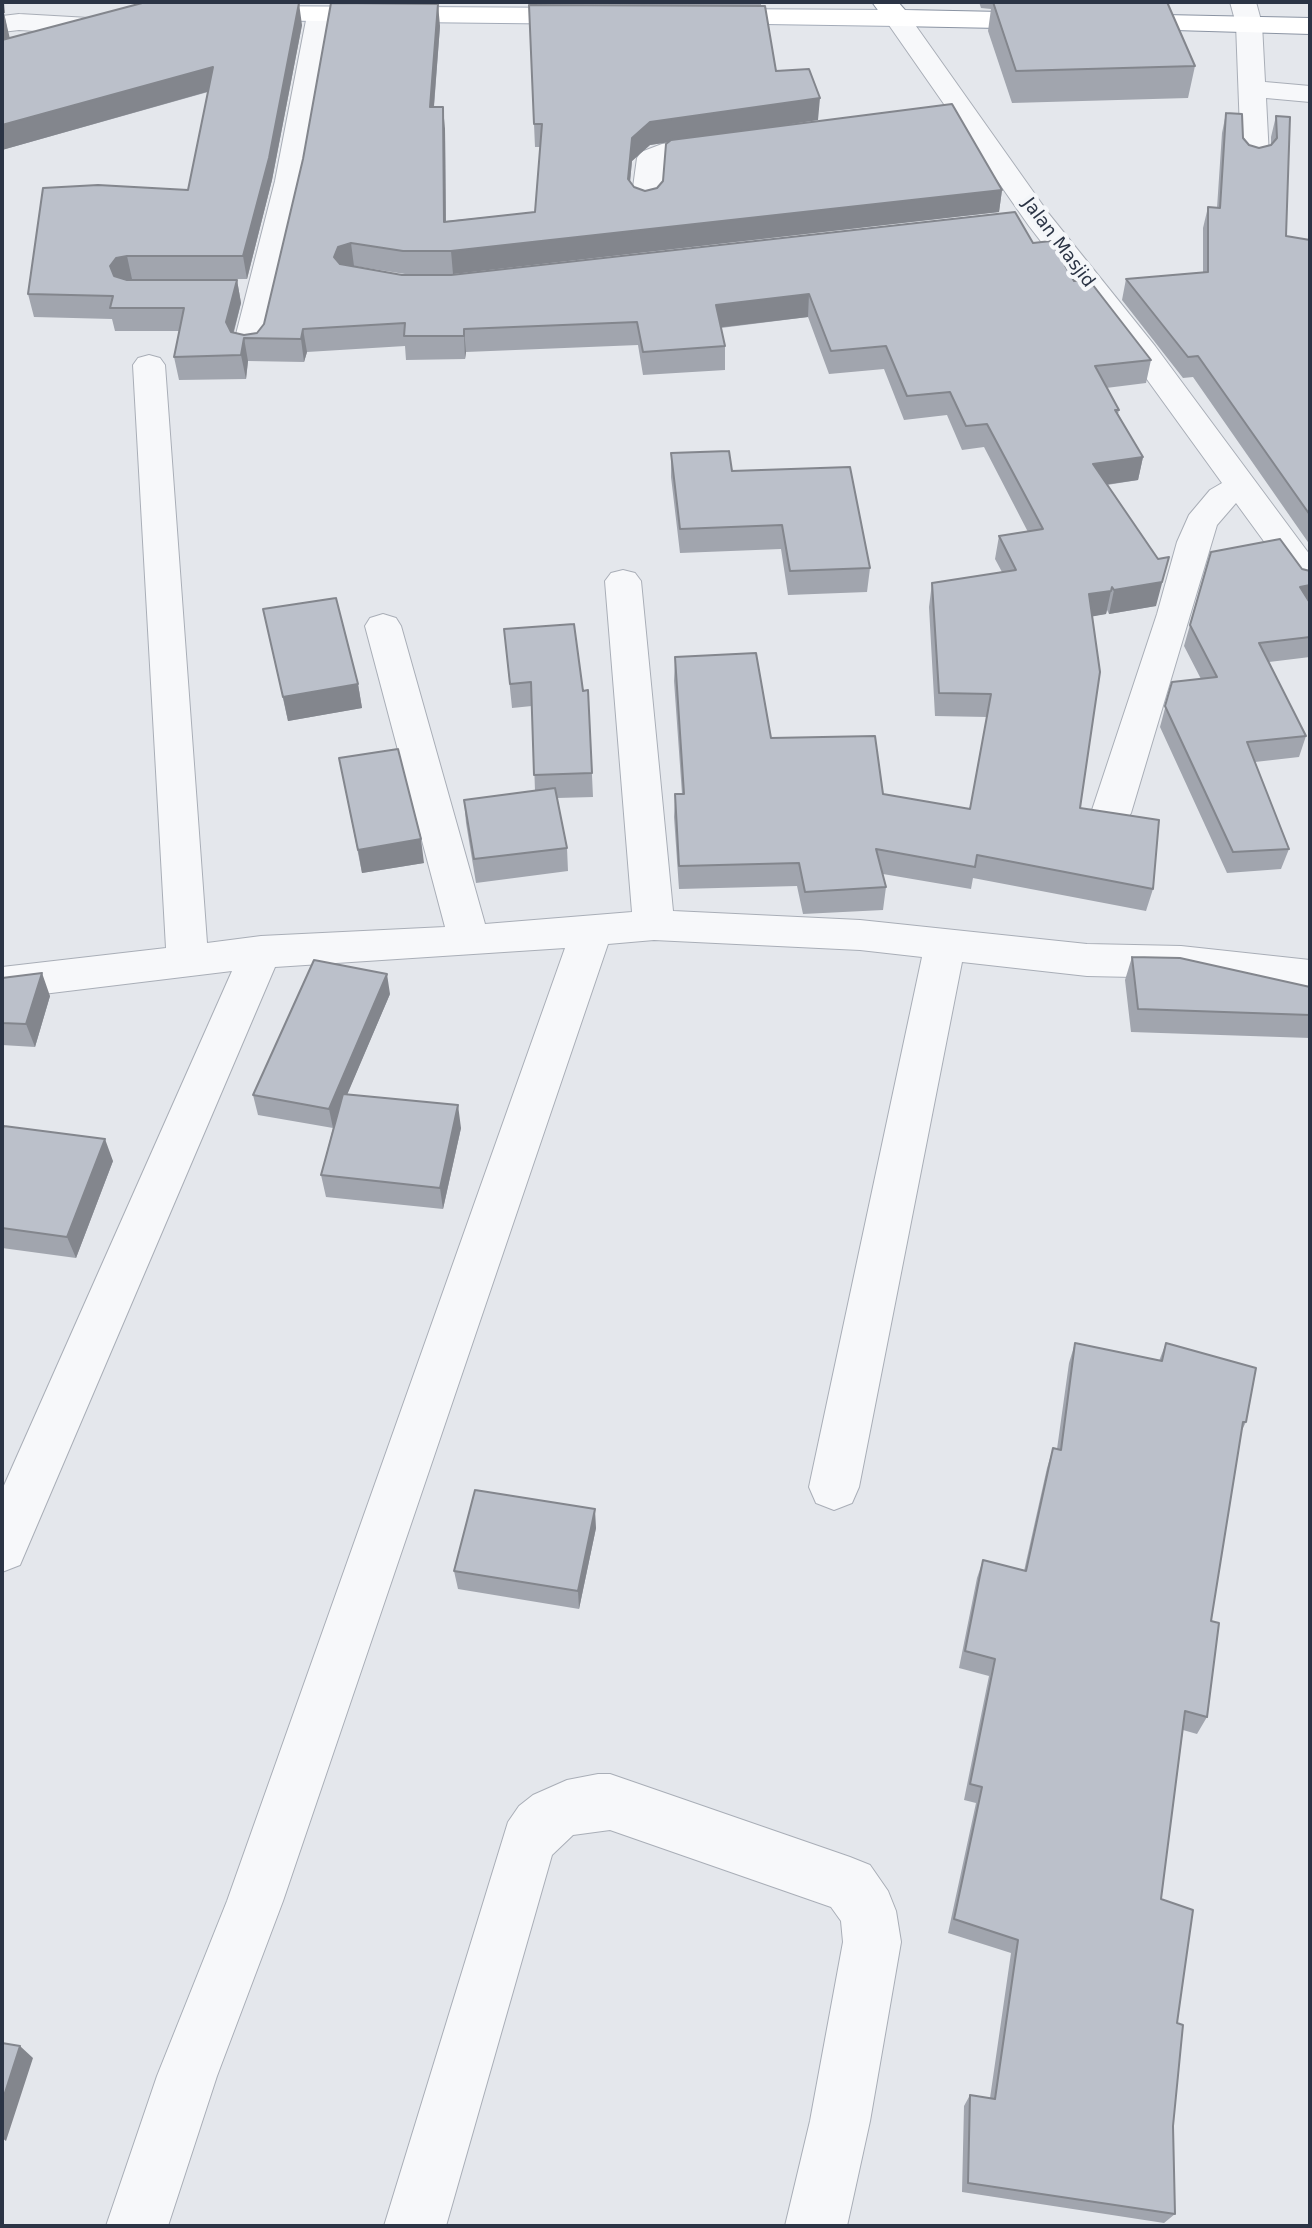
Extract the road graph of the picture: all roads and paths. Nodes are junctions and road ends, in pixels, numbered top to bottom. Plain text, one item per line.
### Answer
1 (67, 2) edge
2 (891, 10) edge
3 (1246, 13) edge
4 (210, 14) edge
5 (320, 15) junction
6 (616, 16) edge
7 (118, 17) edge
8 (679, 17) edge
9 (2, 24) edge
10 (89, 26) junction
11 (1310, 26) edge
12 (16, 49) edge
13 (1252, 89) junction
14 (1310, 94) edge
15 (964, 111) junction
16 (930, 117) edge
17 (746, 141) edge
18 (1255, 157) edge
19 (646, 202) edge
20 (1039, 220) junction
21 (1007, 224) edge
22 (249, 346) edge
23 (149, 365) dead end
24 (1242, 485) junction
25 (1310, 580) edge
26 (623, 581) dead end
27 (383, 626) dead end
28 (1111, 813) edge
29 (654, 925) junction
30 (593, 928) junction
31 (469, 941) junction
32 (945, 945) junction
33 (261, 952) junction
34 (187, 960) junction
35 (1310, 976) edge
36 (2, 983) edge
37 (834, 1487) dead end
38 (2, 1548) edge
39 (137, 2226) edge
40 (415, 2226) edge
41 (816, 2226) edge

1 - 10 street
2 - 3 main road
2 - 8 main road
2 - 15 street, Jalan Masjid
3 - 11 main road
3 - 13 street
4 - 5 main road
5 - 6 main road
5 - 22 street
7 - 10 main road
9 - 10 street
10 - 12 main road
13 - 14 street
13 - 18 street
15 - 16 street
15 - 20 street, Jalan Masjid
17 - 19 street
20 - 21 street
20 - 24 street, Jalan Masjid
23 - 34 street
24 - 25 street, Jalan Masjid
24 - 28 street
26 - 29 street
27 - 31 street
29 - 30 street
29 - 32 street
30 - 31 street
30 - 39 street
31 - 33 street
32 - 35 street
32 - 37 street
33 - 34 street
33 - 38 street
34 - 36 street
40 - 41 street

